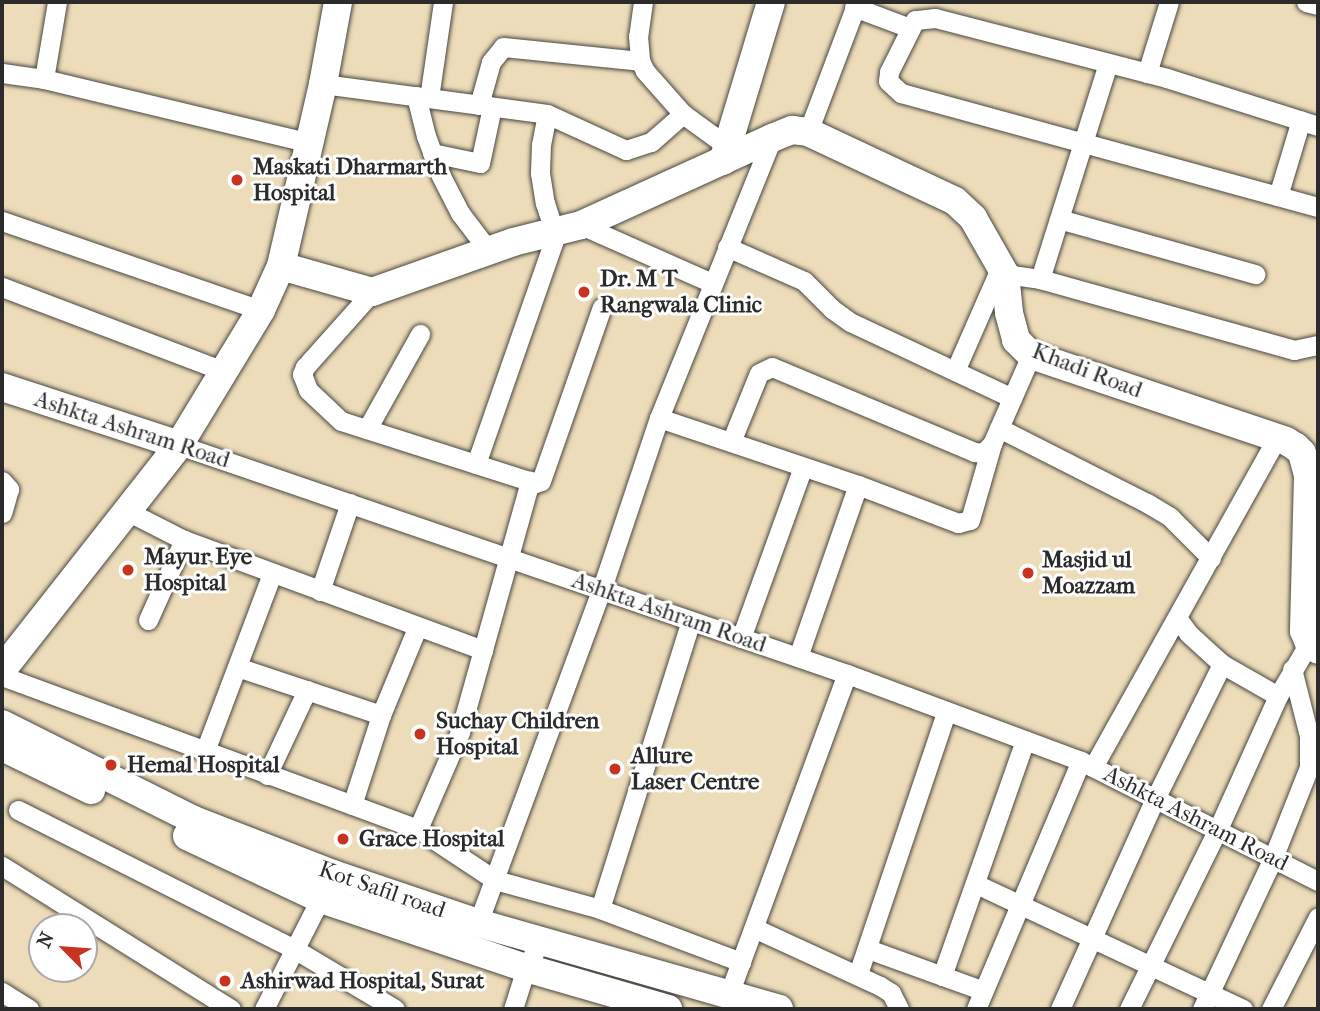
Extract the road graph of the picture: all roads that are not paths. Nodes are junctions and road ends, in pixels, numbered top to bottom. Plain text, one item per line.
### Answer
1 (57, 2) edge
2 (338, 2) edge
3 (443, 2) edge
4 (643, 2) edge
5 (771, 2) edge
6 (1169, 2) edge
7 (1306, 2) edge
8 (856, 4) edge
9 (1318, 5) edge
10 (909, 28) junction
11 (640, 61) junction
12 (1108, 63) junction
13 (1147, 73) junction
14 (2, 74) edge
15 (44, 79) junction
16 (323, 84) junction
17 (423, 97) junction
18 (485, 106) junction
19 (547, 114) junction
20 (683, 114) junction
21 (1309, 123) edge
22 (808, 132) junction
23 (772, 138) junction
24 (310, 143) junction
25 (1084, 143) junction
26 (432, 153) junction
27 (725, 153) junction
28 (1278, 196) junction
29 (1318, 207) edge
30 (1059, 219) junction
31 (2, 221) edge
32 (564, 229) junction
33 (727, 247) junction
34 (489, 251) junction
35 (281, 266) junction
36 (1003, 270) junction
37 (1255, 274) dead end
38 (1040, 279) junction
39 (712, 283) junction
40 (2, 287) edge
41 (372, 292) junction
42 (603, 307) dead end
43 (261, 310) junction
44 (420, 334) dead end
45 (1318, 345) edge
46 (1031, 355) junction
47 (226, 372) junction
48 (955, 372) junction
49 (2, 387) edge
50 (1012, 398) junction
51 (659, 418) junction
52 (367, 429) junction
53 (996, 436) junction
54 (1278, 438) junction
55 (731, 442) junction
56 (179, 445) junction
57 (1312, 462) edge
58 (476, 464) junction
59 (803, 467) junction
60 (2, 481) edge
61 (530, 481) junction
62 (858, 485) junction
63 (350, 503) junction
64 (125, 510) junction
65 (2, 513) edge
66 (184, 540) junction
67 (506, 557) junction
68 (1211, 558) junction
69 (272, 574) junction
70 (320, 590) junction
71 (601, 591) junction
72 (1177, 618) junction
73 (148, 620) dead end
74 (691, 621) junction
75 (417, 628) junction
76 (741, 638) junction
77 (1314, 647) edge
78 (483, 650) junction
79 (798, 657) junction
80 (1222, 664) junction
81 (237, 667) junction
82 (1292, 669) junction
83 (2, 670) edge
84 (848, 674) junction
85 (2, 676) edge
86 (307, 690) junction
87 (1278, 696) junction
88 (946, 712) junction
89 (381, 715) junction
90 (2, 724) edge
91 (1026, 740) junction
92 (2, 747) edge
93 (205, 751) junction
94 (1087, 764) junction
95 (267, 775) junction
96 (1155, 799) junction
97 (352, 805) junction
98 (18, 810) dead end
99 (1218, 829) junction
100 (418, 830) junction
101 (1273, 858) junction
102 (2, 866) edge
103 (495, 880) junction
104 (1318, 881) edge
105 (976, 884) junction
106 (327, 887) junction
107 (1019, 904) junction
108 (600, 909) junction
109 (1318, 917) edge
110 (478, 923) junction
111 (754, 928) junction
112 (1093, 939) junction
113 (540, 942) junction
114 (868, 948) junction
115 (296, 950) junction
116 (741, 962) junction
117 (1151, 965) junction
118 (526, 968) junction
119 (858, 974) junction
120 (942, 976) junction
121 (984, 991) junction
122 (2, 992) edge
123 (729, 994) junction
124 (1206, 1001) edge
125 (518, 1008) edge
126 (29, 1009) edge
127 (231, 1009) edge
128 (264, 1009) edge
129 (395, 1009) edge
130 (668, 1009) edge
131 (779, 1009) edge
132 (899, 1009) edge
133 (976, 1009) edge
134 (1060, 1009) edge
135 (1129, 1009) edge
136 (1243, 1009) edge
137 (1271, 1009) edge

1 - 15 street
2 - 16 main road
3 - 17 street
4 - 11 street
5 - 27 main road
6 - 13 street
7 - 9 street
8 - 10 street
8 - 22 street
10 - 12 street
10 - 25 street
11 - 18 street
11 - 20 street
12 - 13 street
12 - 25 street
13 - 21 street
14 - 15 street
15 - 24 street
16 - 17 street
16 - 24 main road
17 - 18 street
17 - 26 street
18 - 19 street
18 - 26 street
19 - 20 street
19 - 32 street
20 - 27 street
21 - 28 street
22 - 23 main road
22 - 36 main road, Khadi Road
23 - 27 main road
23 - 33 street
24 - 35 main road
25 - 28 street
25 - 30 street
26 - 34 street
27 - 32 main road
28 - 29 street
30 - 37 street
30 - 38 street
31 - 43 street
32 - 34 main road
32 - 39 street
32 - 58 street
33 - 39 street
33 - 48 street
34 - 41 main road
35 - 41 main road
35 - 43 main road
36 - 38 street
36 - 46 main road, Khadi Road
36 - 48 street
38 - 45 street
39 - 51 street
40 - 47 street
41 - 52 street
42 - 61 street
43 - 47 main road
44 - 52 street
46 - 50 street
46 - 54 main road, Khadi Road
47 - 56 main road
48 - 50 street
49 - 56 main road, Ashkta Ashram Road
50 - 53 street
51 - 55 street
51 - 71 street
52 - 58 street
53 - 55 street
53 - 62 street
53 - 68 street
54 - 57 main road, Khadi Road
54 - 68 street
55 - 59 street
56 - 63 street, Ashkta Ashram Road
56 - 64 main road
57 - 77 main road, Khadi Road
58 - 61 street
59 - 62 street
59 - 76 street
60 - 65 street
61 - 67 street
62 - 79 street
63 - 67 street, Ashkta Ashram Road
63 - 70 street
64 - 66 street
64 - 83 main road
66 - 69 street
66 - 73 street
67 - 71 street, Ashkta Ashram Road
67 - 78 street
68 - 72 street
69 - 70 street
69 - 81 street
70 - 75 street
71 - 74 street, Ashkta Ashram Road
71 - 103 street
72 - 80 street
72 - 94 street
74 - 76 street, Ashkta Ashram Road
74 - 108 street
75 - 78 street
75 - 89 street
76 - 79 street, Ashkta Ashram Road
77 - 82 street
78 - 100 street
79 - 84 street, Ashkta Ashram Road
80 - 87 street
80 - 96 street
81 - 86 street
81 - 93 street
82 - 87 street
82 - 101 street
84 - 88 street, Ashkta Ashram Road
84 - 111 street
85 - 93 street
86 - 89 street
86 - 95 street
87 - 99 street
88 - 91 street, Ashkta Ashram Road
88 - 114 street
89 - 97 street
90 - 106 main road, Kot Safil road
91 - 94 street, Ashkta Ashram Road
91 - 105 street
92 - 106 main road, Kot Safil road
93 - 95 street
94 - 96 street, Ashkta Ashram Road
94 - 107 street
95 - 97 street
96 - 99 street, Ashkta Ashram Road
96 - 112 street
97 - 100 street
98 - 115 street
99 - 101 street, Ashkta Ashram Road
99 - 117 street
100 - 103 street
101 - 104 street, Ashkta Ashram Road
101 - 124 street
102 - 127 street
103 - 108 street
103 - 110 street
105 - 107 street
105 - 120 street
106 - 110 main road, Kot Safil road
106 - 115 street
106 - 118 main road, Kot Safil road
107 - 112 street
107 - 121 street
108 - 116 street
109 - 137 street
110 - 113 main road, Kot Safil road
111 - 116 street
111 - 119 street
112 - 117 street
112 - 134 street
113 - 118 street
113 - 123 main road, Kot Safil road
114 - 119 street
114 - 120 street
115 - 128 street
115 - 129 street
116 - 123 street
117 - 124 street
117 - 135 street
118 - 125 street
118 - 130 main road, Kot Safil road
119 - 132 street
120 - 121 street
121 - 133 street
122 - 126 street
123 - 131 main road, Kot Safil road
124 - 136 street

